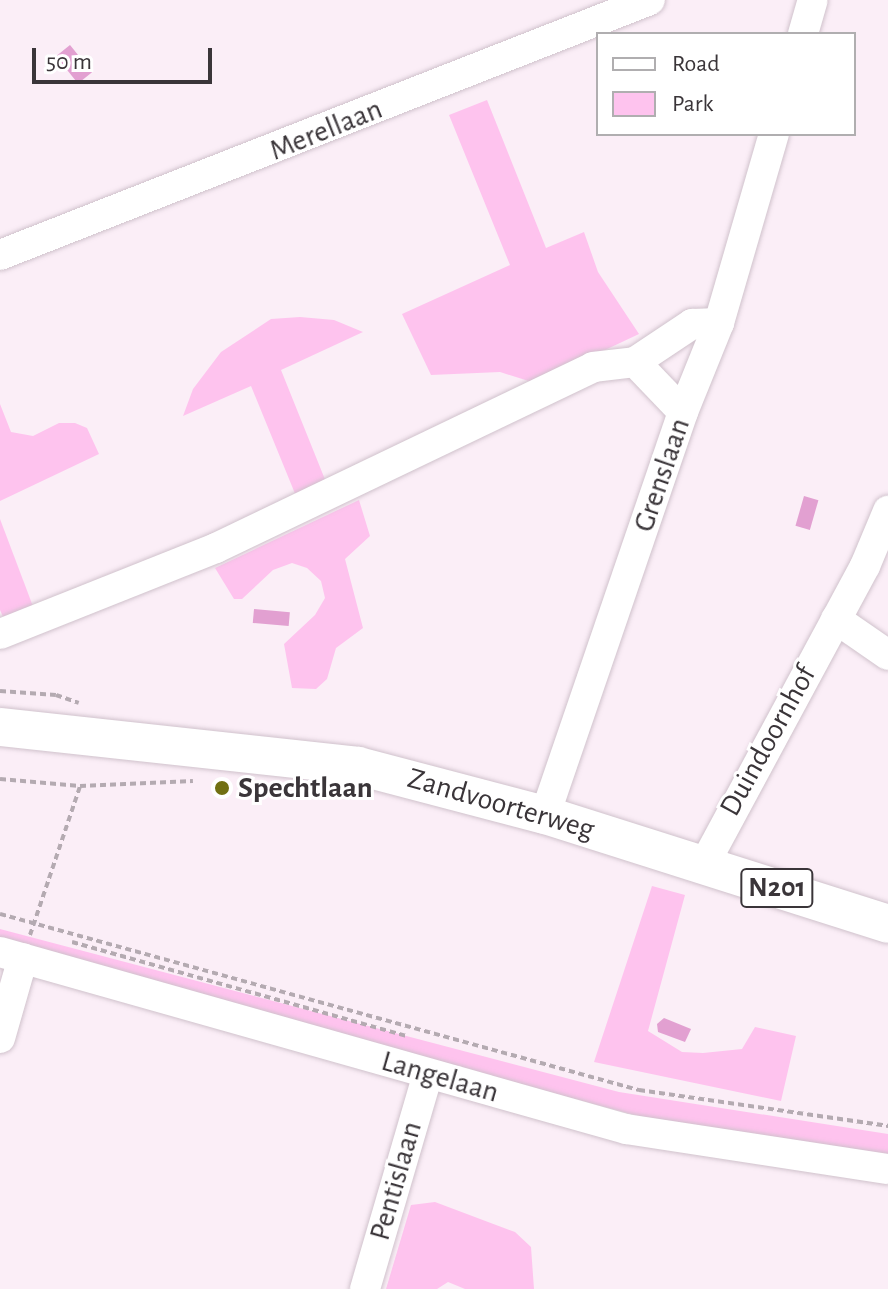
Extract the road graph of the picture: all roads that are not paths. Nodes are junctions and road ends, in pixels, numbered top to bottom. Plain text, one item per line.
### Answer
1 (650, 0) edge
2 (809, 1) edge
3 (803, 32) edge
4 (773, 136) edge
5 (0, 255) edge
6 (719, 323) junction
7 (635, 362) junction
8 (683, 412) junction
9 (888, 511) edge
10 (876, 563) edge
11 (836, 619) junction
12 (0, 634) edge
13 (888, 655) edge
14 (0, 727) edge
15 (545, 815) junction
16 (704, 865) junction
17 (888, 924) edge
18 (18, 947) edge
19 (0, 1038) edge
20 (428, 1074) junction
21 (888, 1169) edge
22 (365, 1289) edge

1 - 5 street, Merellaan
2 - 3 street
4 - 6 street, Grenslaan
6 - 7 street
6 - 8 street, Grenslaan
7 - 8 street
7 - 12 street
8 - 15 street, Grenslaan
9 - 10 street, Duindoornhof
10 - 11 street, Duindoornhof
11 - 13 street
11 - 16 street, Duindoornhof
14 - 15 main road, Zandvoorterweg / N201
15 - 16 main road, Zandvoorterweg / N201
16 - 17 main road, N201
18 - 19 street
18 - 20 street, Langelaan
20 - 21 street, Langelaan
20 - 22 street, Pentislaan

